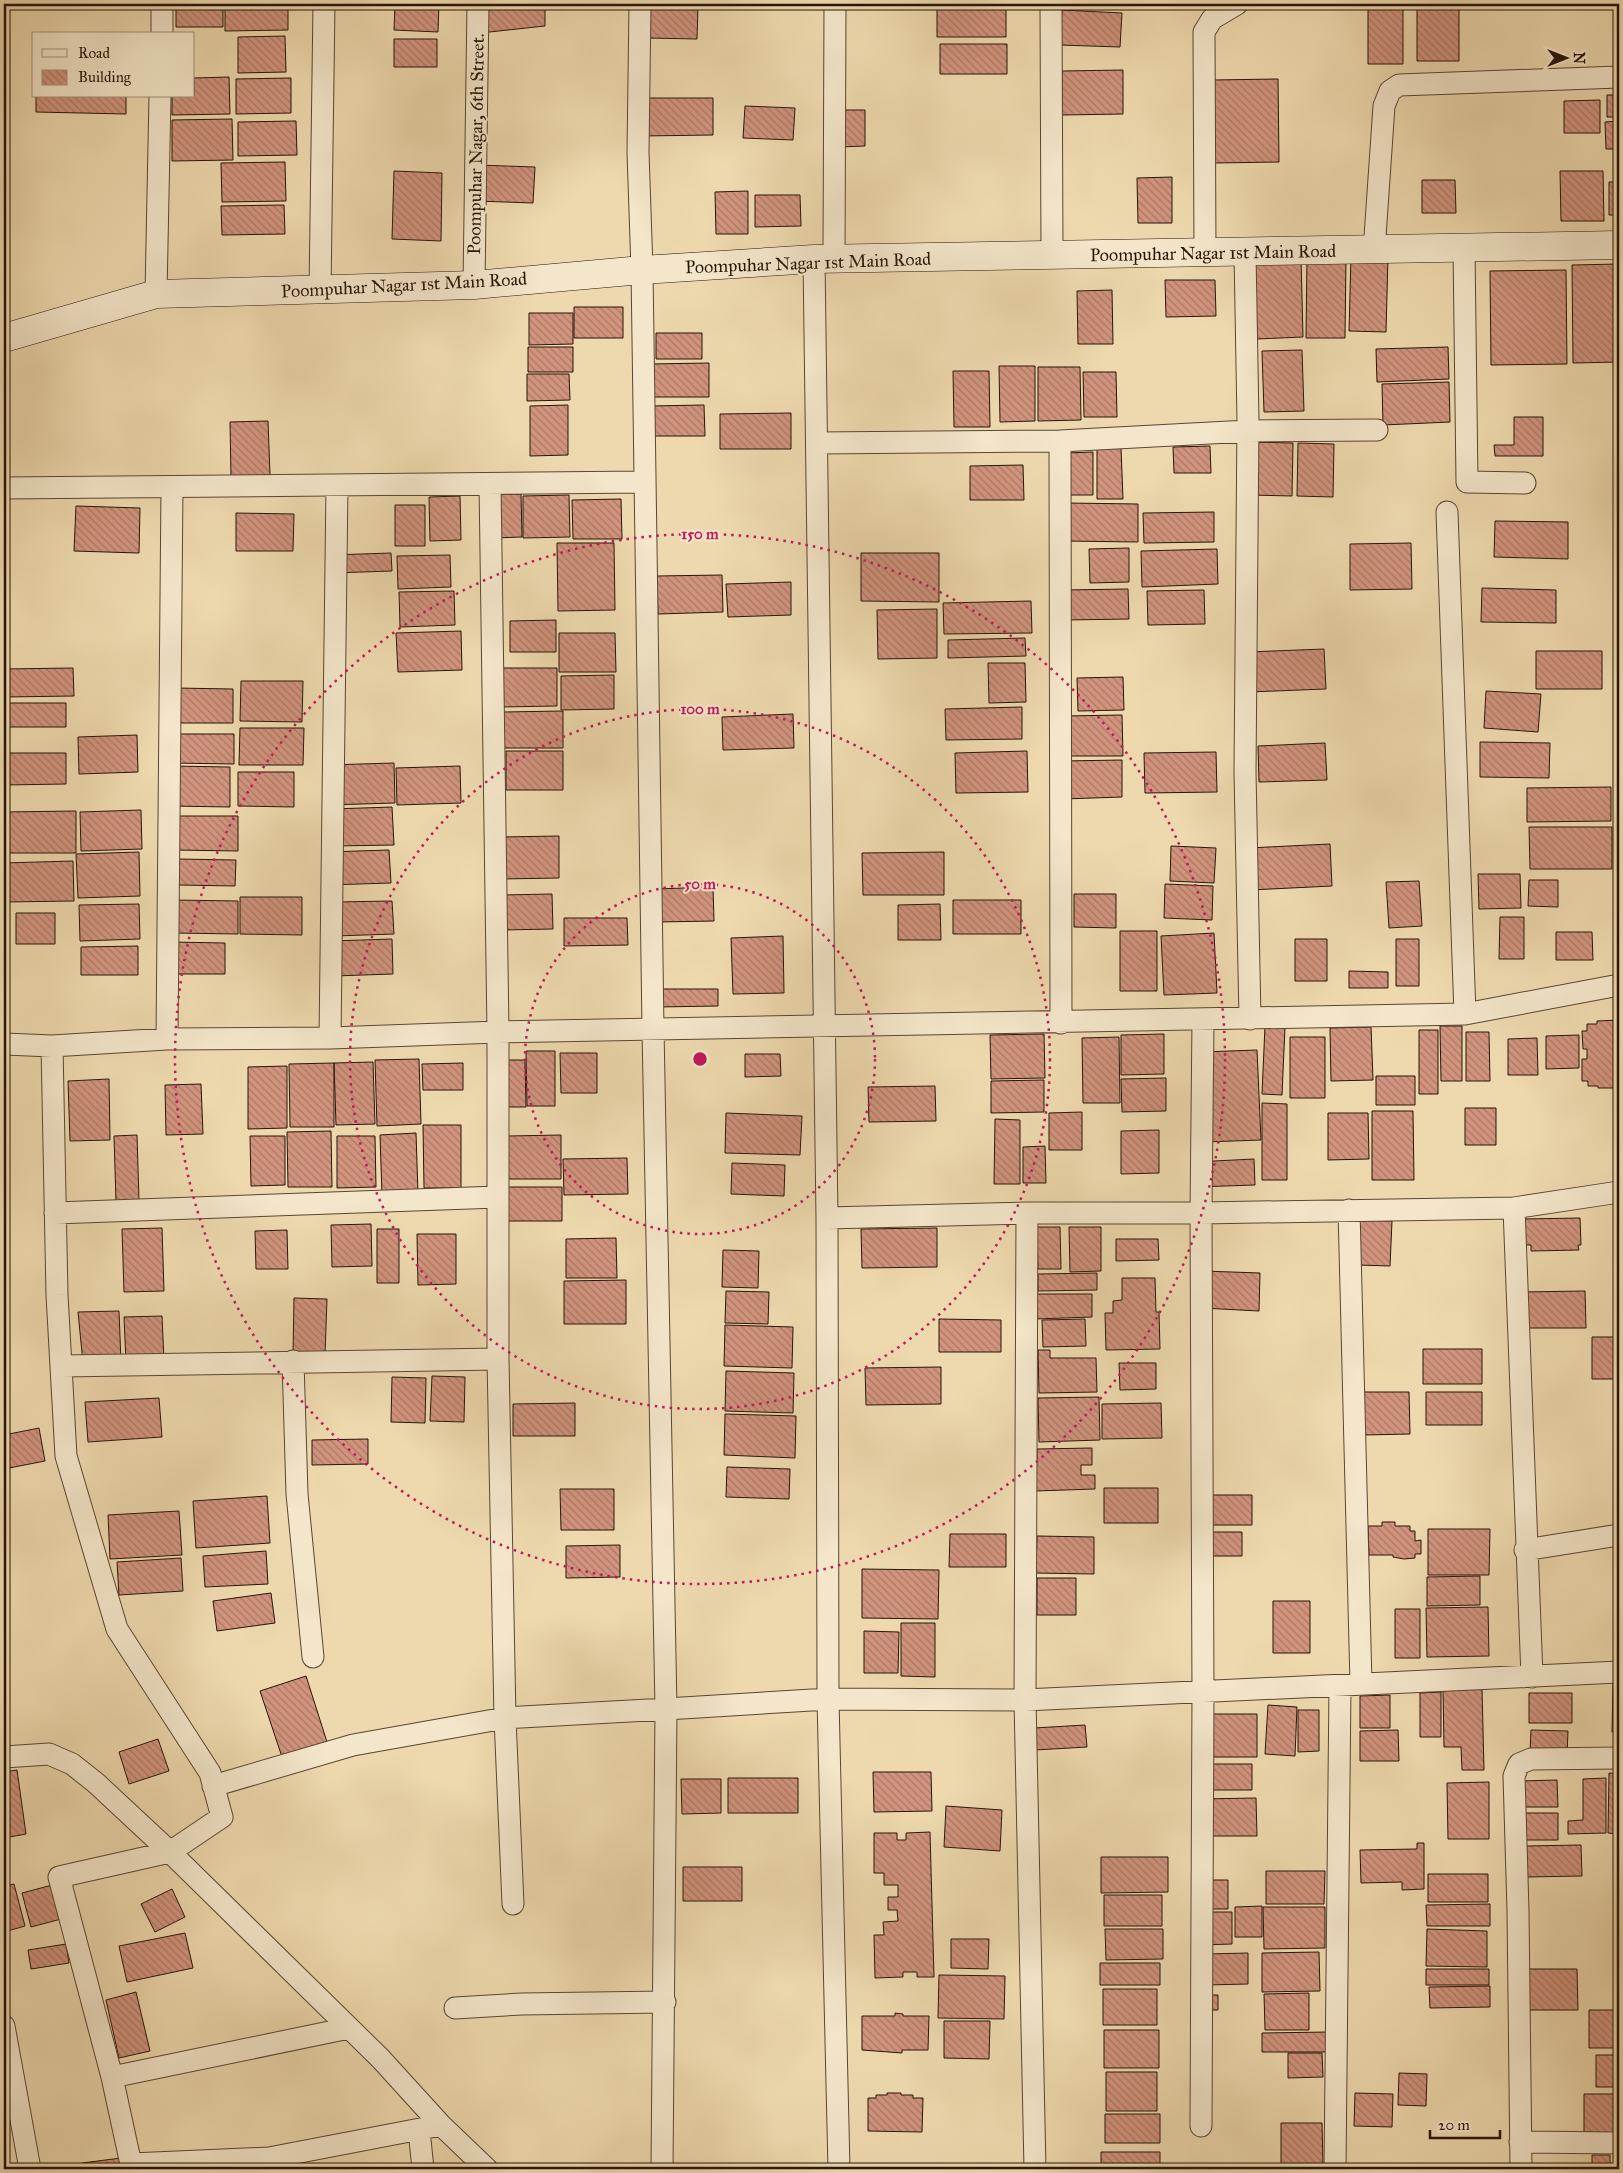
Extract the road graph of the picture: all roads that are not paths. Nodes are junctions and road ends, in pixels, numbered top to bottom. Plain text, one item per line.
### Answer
1 (162, 4) edge
2 (324, 4) edge
3 (478, 4) edge
4 (640, 4) edge
5 (835, 4) edge
6 (1051, 4) edge
7 (1237, 4) edge
8 (162, 32) edge
9 (1619, 76) edge
10 (160, 98) edge
11 (1619, 245) edge
12 (1464, 249) junction
13 (1374, 251) junction
14 (1205, 253) junction
15 (1245, 253) junction
16 (1052, 256) junction
17 (824, 259) junction
18 (642, 270) junction
19 (474, 285) junction
20 (320, 290) junction
21 (156, 294) junction
22 (4, 338) edge
23 (1377, 430) dead end
24 (1248, 431) junction
25 (1060, 441) junction
26 (817, 443) junction
27 (645, 482) junction
28 (1526, 483) dead end
29 (490, 484) junction
30 (337, 485) junction
31 (172, 487) junction
32 (4, 488) edge
33 (1447, 512) dead end
34 (1619, 985) edge
35 (1465, 1014) junction
36 (1250, 1019) junction
37 (1203, 1020) junction
38 (1061, 1022) junction
39 (825, 1028) junction
40 (653, 1029) junction
41 (498, 1032) junction
42 (330, 1038) junction
43 (167, 1039) junction
44 (4, 1044) edge
45 (52, 1046) junction
46 (1619, 1192) edge
47 (498, 1197) junction
48 (1514, 1208) junction
49 (1349, 1210) junction
50 (55, 1213) junction
51 (1027, 1213) junction
52 (1201, 1214) junction
53 (828, 1218) junction
54 (498, 1359) junction
55 (293, 1361) junction
56 (62, 1366) junction
57 (1619, 1535) edge
58 (1526, 1550) junction
59 (314, 1657) dead end
60 (1619, 1672) edge
61 (1532, 1677) junction
62 (1361, 1684) junction
63 (1340, 1686) junction
64 (1203, 1693) junction
65 (828, 1699) junction
66 (1025, 1700) junction
67 (666, 1708) junction
68 (505, 1718) junction
69 (4, 1757) edge
70 (1619, 1758) edge
71 (213, 1786) junction
72 (170, 1852) junction
73 (512, 1904) dead end
74 (665, 2002) junction
75 (455, 2008) dead end
76 (4, 2026) edge
77 (350, 2028) junction
78 (112, 2077) junction
79 (441, 2125) junction
80 (1201, 2126) dead end
81 (419, 2130) junction
82 (1520, 2142) junction
83 (1619, 2143) edge
84 (131, 2167) edge
85 (30, 2169) edge
86 (423, 2169) edge
87 (487, 2169) edge
88 (662, 2169) edge
89 (839, 2169) edge
90 (1035, 2169) edge
91 (1335, 2169) edge
92 (1521, 2169) edge

1 - 8 street
2 - 20 street
3 - 19 street, Poompuhar Nagar, 6th Street.
4 - 18 street
5 - 17 street
6 - 16 street
7 - 14 street
9 - 13 street
10 - 21 street
11 - 12 main road, Poompuhar Nagar 1st Main Road
12 - 13 main road, Poompuhar Nagar 1st Main Road
12 - 28 street
13 - 15 main road, Poompuhar Nagar 1st Main Road
14 - 15 main road, Poompuhar Nagar 1st Main Road
14 - 16 main road, Poompuhar Nagar 1st Main Road
15 - 24 street
16 - 17 main road, Poompuhar Nagar 1st Main Road
17 - 18 main road, Poompuhar Nagar 1st Main Road
17 - 26 street
18 - 19 main road, Poompuhar Nagar 1st Main Road
18 - 27 street
19 - 20 main road, Poompuhar Nagar 1st Main Road
20 - 21 main road, Poompuhar Nagar 1st Main Road
21 - 22 main road, Poompuhar Nagar 1st Main Road
23 - 24 street
24 - 25 street
24 - 36 street
25 - 26 street
25 - 38 street
26 - 39 street
27 - 29 street
27 - 40 street
29 - 30 street
29 - 41 street
30 - 31 street
30 - 42 street
31 - 32 street
31 - 43 street
33 - 35 street
34 - 35 street
35 - 36 street
36 - 37 street
37 - 38 street
37 - 52 street
38 - 39 street
39 - 40 street
39 - 53 street
40 - 41 street
40 - 67 street
41 - 42 street
41 - 47 street
42 - 43 street
43 - 45 street
44 - 45 street
45 - 50 street
46 - 48 street
47 - 50 street
47 - 54 street
48 - 49 street
48 - 58 street
49 - 52 street
49 - 62 street
50 - 56 street
51 - 52 street
51 - 53 street
51 - 66 street
52 - 64 street
53 - 65 street
54 - 55 street
54 - 68 street
55 - 56 street
55 - 59 street
56 - 71 street
57 - 58 street
58 - 61 street
60 - 61 street
61 - 62 street
62 - 63 street
63 - 64 street
63 - 91 street
64 - 66 street
64 - 80 street
65 - 66 street
65 - 67 street
65 - 89 street
66 - 90 street
67 - 68 street
67 - 74 street
68 - 71 street
68 - 73 street
69 - 72 street
70 - 82 street
71 - 72 street
72 - 77 street
72 - 78 street
74 - 75 street
74 - 88 street
76 - 85 street
77 - 78 street
77 - 79 street
78 - 84 street
79 - 81 street
79 - 87 street
81 - 84 street
81 - 86 street
82 - 83 street
82 - 92 street

